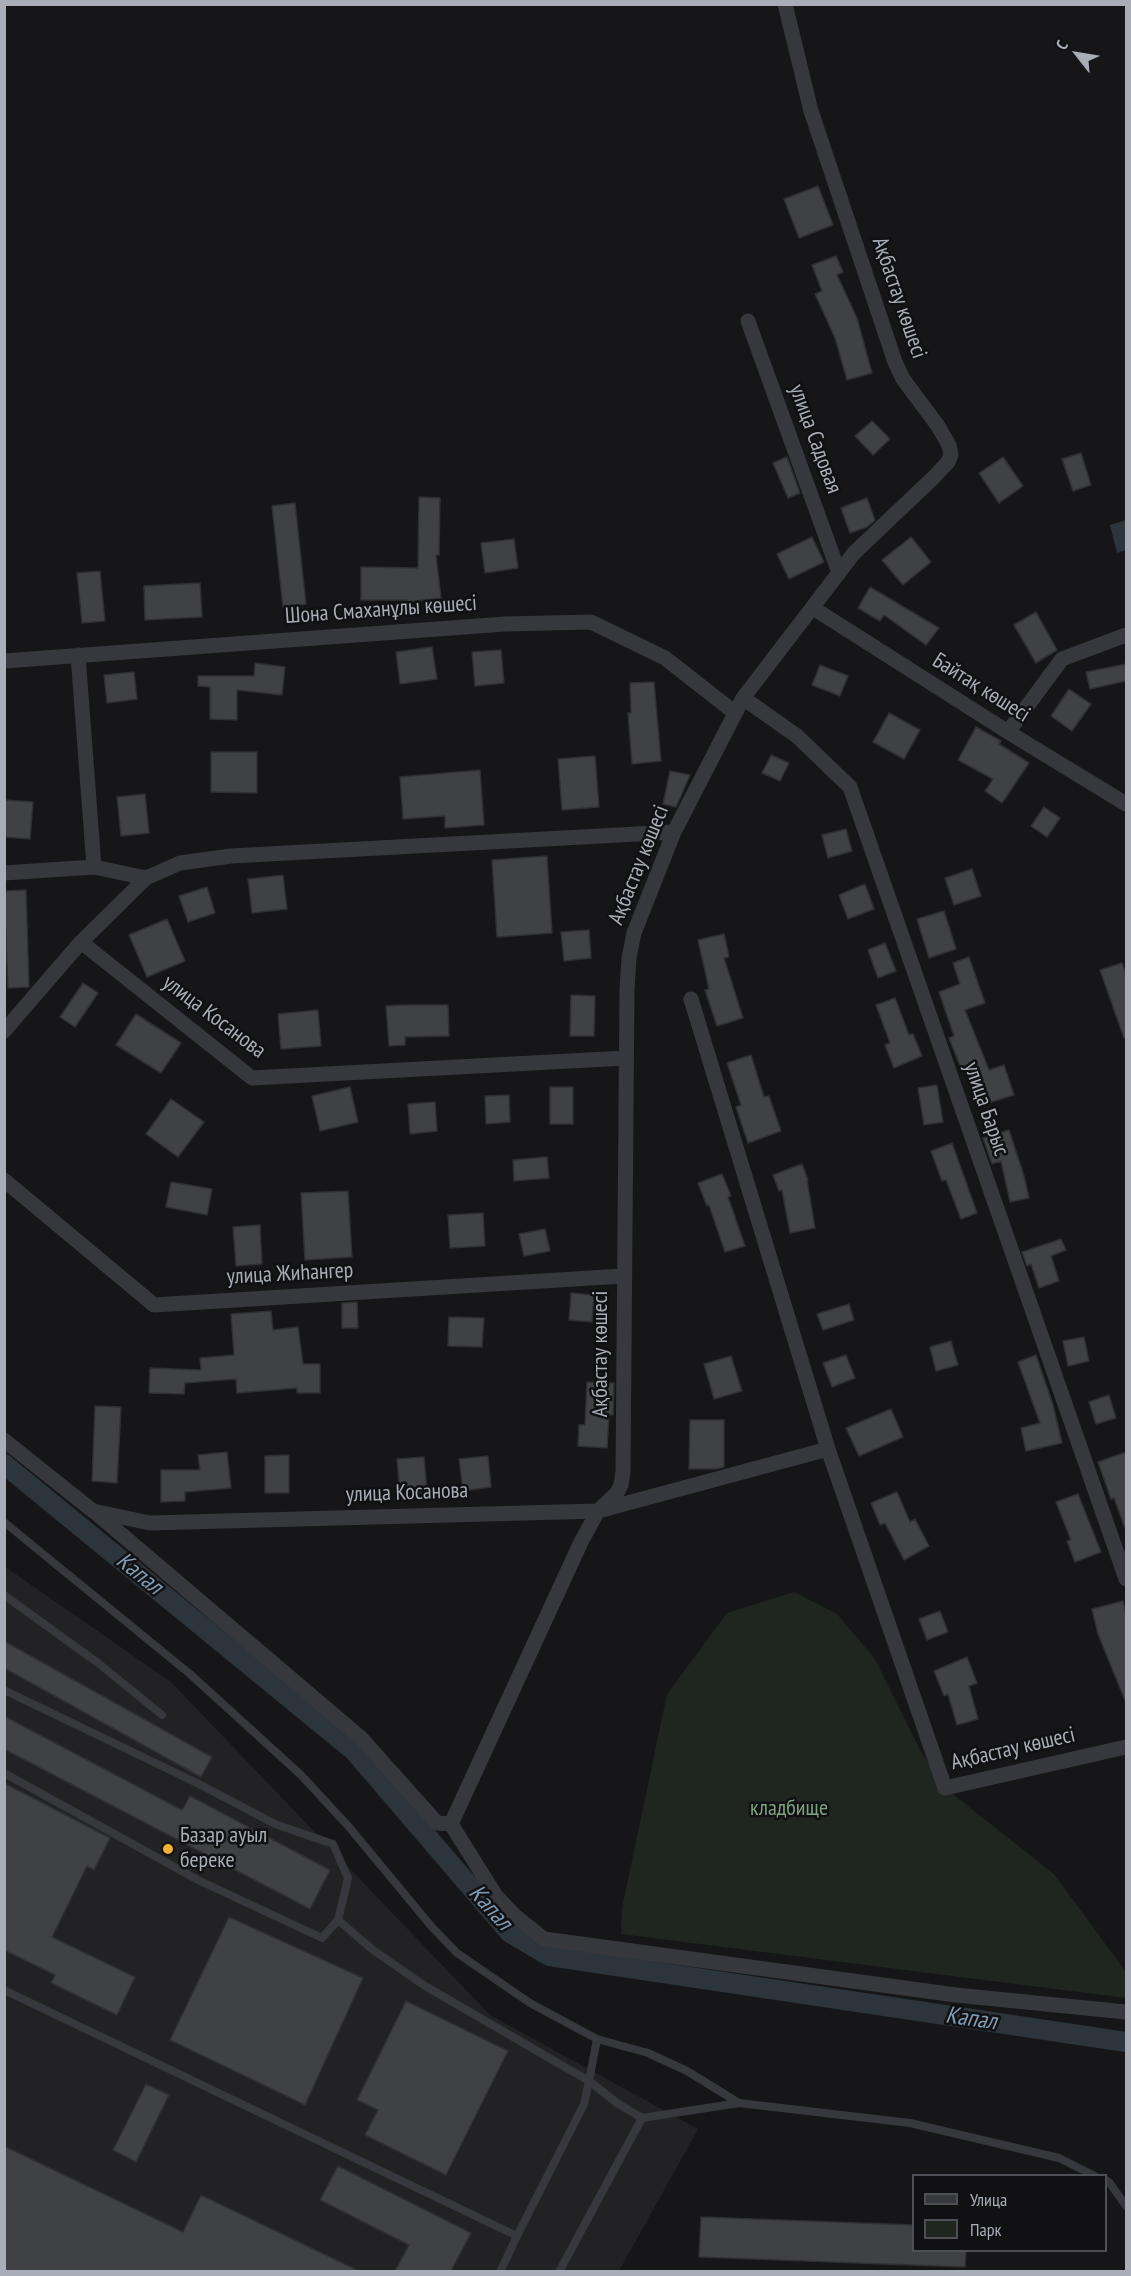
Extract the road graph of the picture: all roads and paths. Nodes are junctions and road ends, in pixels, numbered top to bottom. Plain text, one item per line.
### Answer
1 (785, 4) edge
2 (748, 321) dead end
3 (839, 573) junction
4 (813, 608) junction
5 (1126, 635) edge
6 (78, 655) junction
7 (4, 661) edge
8 (743, 698) junction
9 (734, 712) junction
10 (1008, 732) junction
11 (1126, 804) edge
12 (674, 832) junction
13 (94, 867) junction
14 (4, 873) edge
15 (146, 878) junction
16 (81, 942) junction
17 (691, 999) dead end
18 (4, 1031) edge
19 (626, 1058) junction
20 (4, 1180) edge
21 (623, 1276) junction
22 (4, 1440) edge
23 (828, 1449) junction
24 (93, 1511) junction
25 (598, 1511) junction
26 (4, 1522) edge
27 (1126, 1579) edge
28 (4, 1595) edge
29 (4, 1690) edge
30 (162, 1715) dead end
31 (1126, 1747) edge
32 (4, 1773) edge
33 (451, 1824) junction
34 (338, 1920) junction
35 (4, 1990) edge
36 (1126, 2013) edge
37 (597, 2039) junction
38 (589, 2081) junction
39 (739, 2103) junction
40 (642, 2118) junction
41 (1093, 2174) edge
42 (1107, 2181) edge
43 (1126, 2206) edge
44 (517, 2236) junction
45 (500, 2271) edge
46 (559, 2271) edge

1 - 3 street, Ақбастау көшесі
2 - 3 street, улица Садовая
3 - 4 street, Ақбастау көшесі
4 - 8 street, Ақбастау көшесі
4 - 10 street, Байтақ көшесі
5 - 10 street
6 - 7 street, Шона Смаханұлы көшесі
6 - 9 street, Шона Смаханұлы көшесі
6 - 13 street
8 - 9 street, Ақбастау көшесі
8 - 27 street, улица Барыс
9 - 12 street, Ақбастау көшесі
10 - 11 street, Байтақ көшесі
12 - 15 street
12 - 19 street, Ақбастау көшесі
13 - 14 street
13 - 15 street
15 - 16 street
16 - 18 street
16 - 19 street, улица Косанова
17 - 23 street, Ақбастау көшесі
19 - 21 street, Ақбастау көшесі
20 - 21 street, улица Жиhангер
21 - 25 street, Ақбастау көшесі
22 - 24 street, улица Косанова
23 - 25 street, улица Косанова
23 - 31 street, Ақбастау көшесі
24 - 25 street, улица Косанова
24 - 33 street
25 - 33 street, Ақбастау көшесі
26 - 37 lane
28 - 30 lane
29 - 34 lane
32 - 34 lane
33 - 36 street
34 - 38 lane
35 - 44 lane
37 - 38 lane
37 - 39 lane
38 - 40 lane
38 - 44 lane
39 - 40 lane
39 - 41 lane
40 - 46 lane
42 - 43 lane
44 - 45 lane

